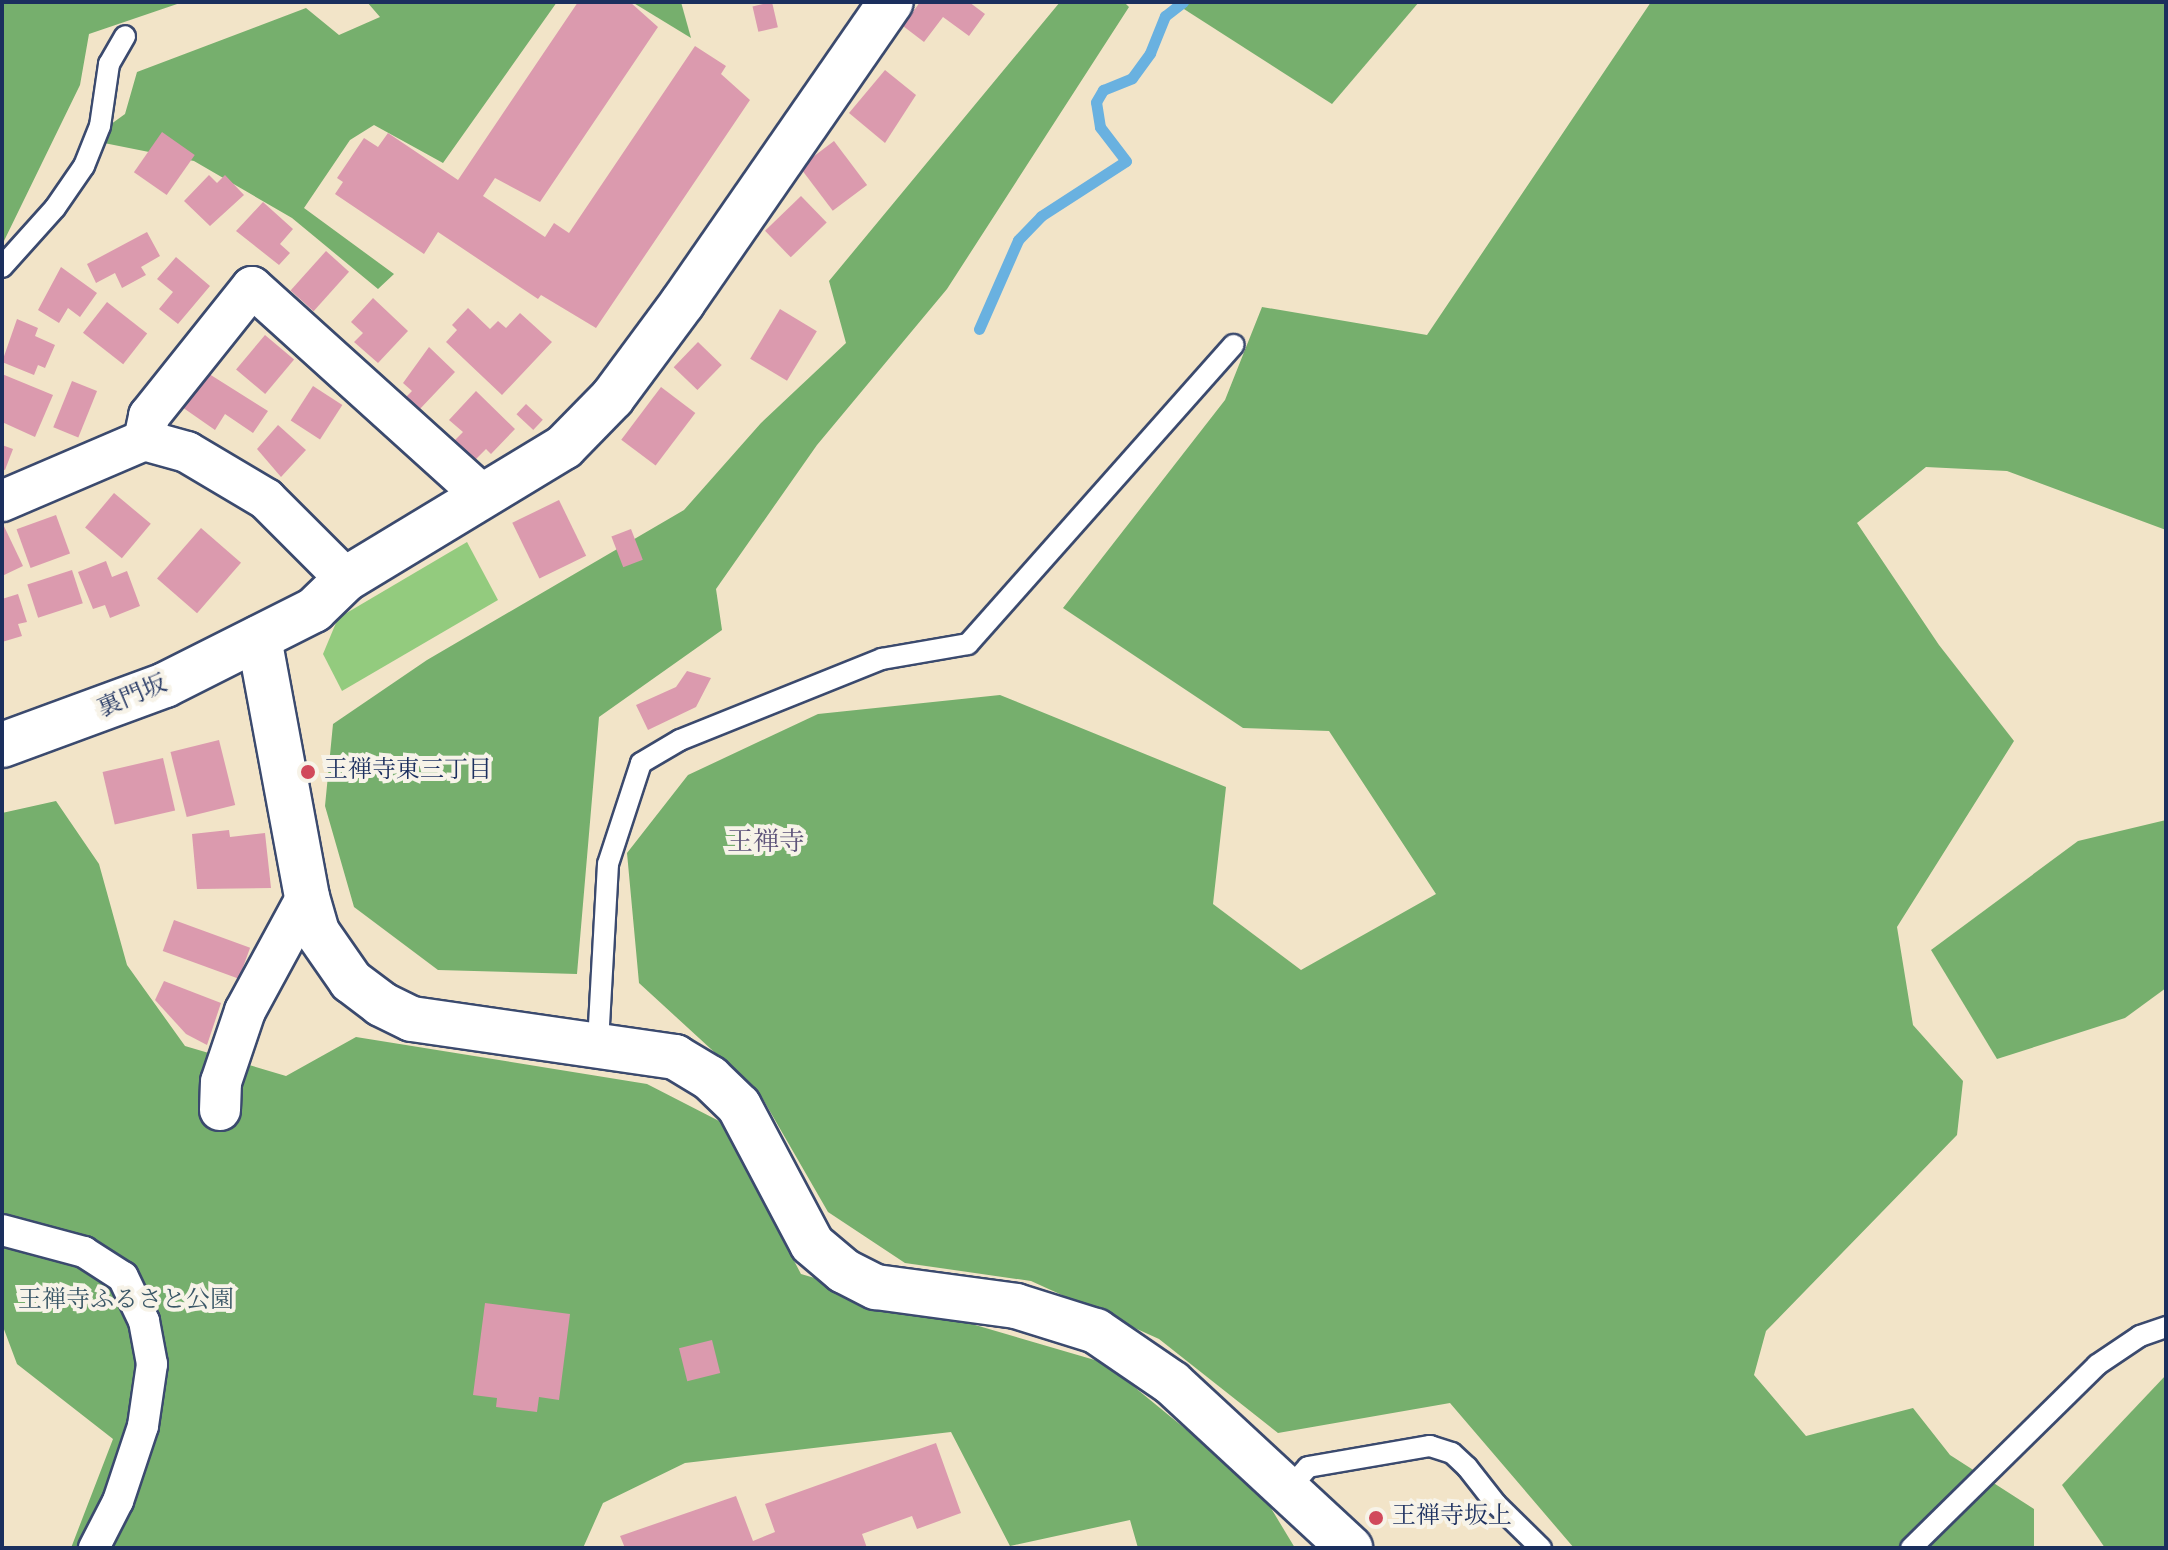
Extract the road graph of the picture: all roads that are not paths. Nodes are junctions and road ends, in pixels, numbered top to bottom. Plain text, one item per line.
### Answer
1 (891, 2) edge
2 (125, 36) dead end
3 (2, 267) edge
4 (1233, 345) dead end
5 (144, 440) junction
6 (483, 496) junction
7 (2, 501) edge
8 (346, 579) junction
9 (259, 638) junction
10 (2, 745) edge
11 (307, 897) junction
12 (598, 1043) junction
13 (220, 1110) dead end
14 (2, 1230) edge
15 (2166, 1327) edge
16 (1288, 1490) junction
17 (94, 1548) edge
18 (1350, 1548) edge
19 (1541, 1548) edge
20 (1911, 1548) edge

1 - 6 street, 裏門坂
2 - 3 lane
4 - 12 lane
5 - 6 street
5 - 7 street
5 - 8 street
6 - 8 street, 裏門坂
8 - 9 street, 裏門坂
9 - 10 street, 裏門坂
9 - 11 street
11 - 12 street
11 - 13 street
12 - 16 street
14 - 17 street
15 - 20 lane
16 - 18 street
16 - 19 lane

